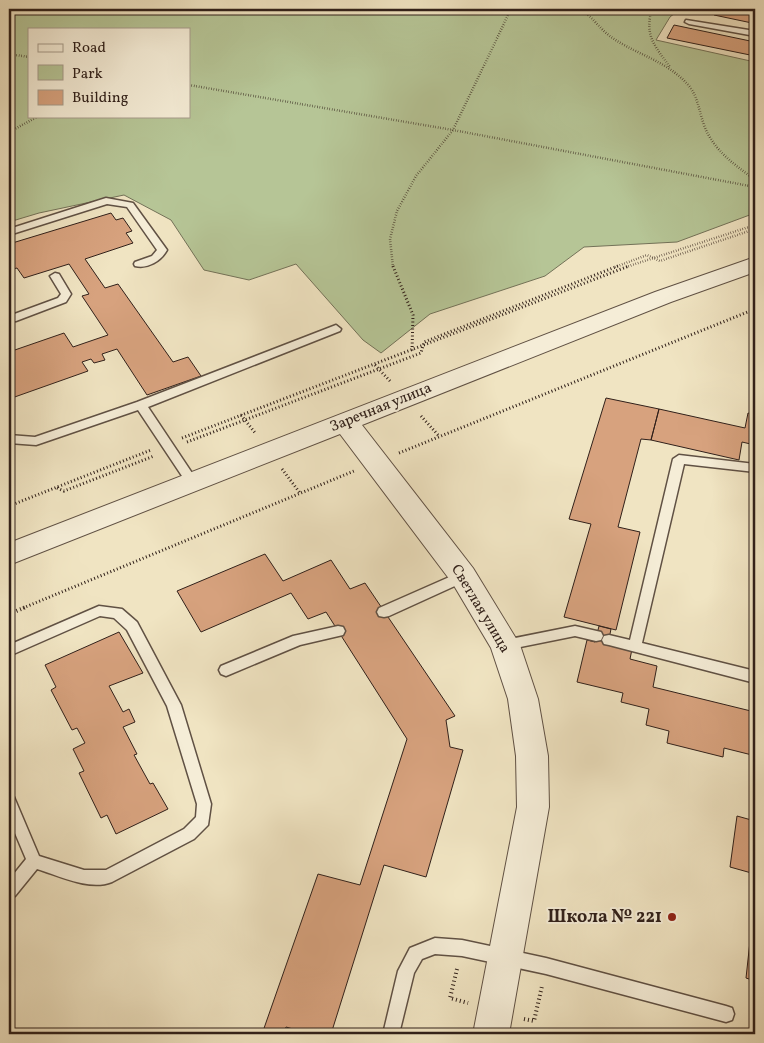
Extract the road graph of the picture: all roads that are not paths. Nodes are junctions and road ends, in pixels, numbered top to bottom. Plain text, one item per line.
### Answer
1 (689, 22) dead end
2 (755, 34) edge
3 (9, 232) edge
4 (138, 264) dead end
5 (755, 264) edge
6 (55, 276) dead end
7 (10, 317) edge
8 (336, 329) dead end
9 (141, 405) junction
10 (345, 422) junction
11 (9, 439) edge
12 (755, 468) edge
13 (192, 482) junction
14 (9, 554) edge
15 (463, 576) junction
16 (384, 612) dead end
17 (338, 631) dead end
18 (505, 646) junction
19 (634, 646) junction
20 (9, 651) edge
21 (226, 670) dead end
22 (755, 676) edge
23 (9, 802) edge
24 (34, 862) junction
25 (9, 891) edge
26 (504, 958) junction
27 (726, 1014) dead end
28 (391, 1034) edge
29 (491, 1034) edge

1 - 2 lane
3 - 4 lane
5 - 10 street, Заречная улица
6 - 7 lane
8 - 9 lane
9 - 11 lane
9 - 13 lane
10 - 13 street, Заречная улица
10 - 15 street, Светлая улица
12 - 19 lane
13 - 14 street, Заречная улица
15 - 16 lane
15 - 18 street, Светлая улица
17 - 21 lane
18 - 19 lane
18 - 26 street, Светлая улица
19 - 22 lane
20 - 24 lane
23 - 24 lane
24 - 25 lane
26 - 27 lane
26 - 28 lane
26 - 29 street, Светлая улица

